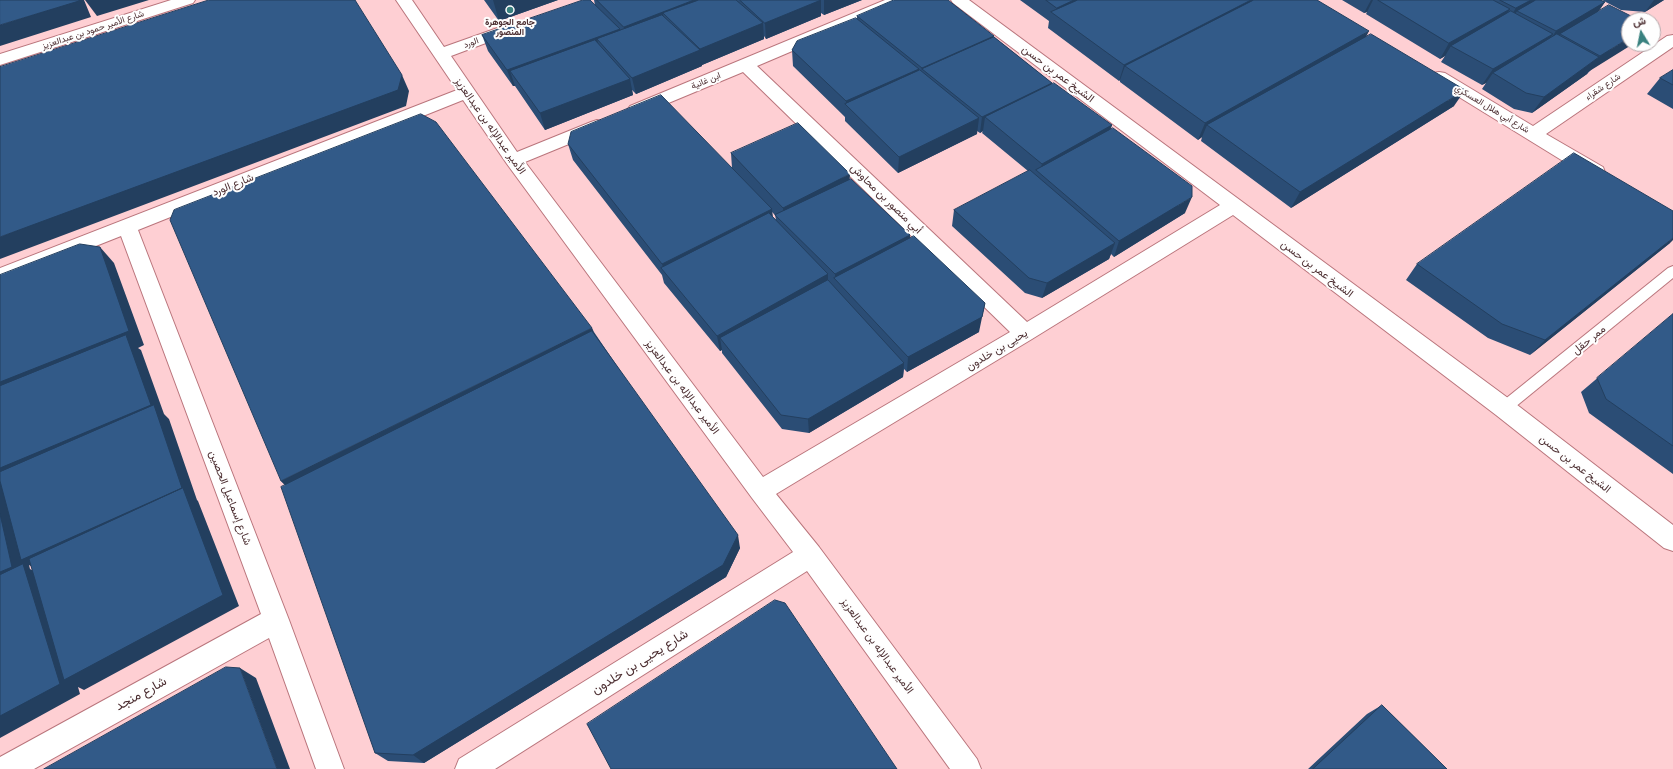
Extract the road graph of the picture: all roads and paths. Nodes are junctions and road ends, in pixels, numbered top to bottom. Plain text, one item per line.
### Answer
1 (187, 0) edge
2 (404, 0) edge
3 (899, 0) edge
4 (959, 0) edge
5 (523, 24) edge
6 (1663, 42) edge
7 (441, 54) junction
8 (0, 60) edge
9 (746, 65) junction
10 (1424, 69) edge
11 (466, 93) junction
12 (1533, 134) junction
13 (513, 160) junction
14 (1606, 179) edge
15 (1233, 206) junction
16 (127, 227) junction
17 (1673, 271) edge
18 (0, 276) edge
19 (1025, 333) junction
20 (1504, 408) junction
21 (760, 491) junction
22 (1673, 540) edge
23 (810, 555) junction
24 (276, 620) junction
25 (6, 769) edge
26 (330, 769) edge
27 (469, 769) edge
28 (968, 769) edge

1 - 8 street, شارع الأمير حمود بن عبدالعزيز
2 - 7 street, الأمير عبدالإله بن عبدالعزيز
3 - 9 street, ابن غانية
4 - 15 street, الشيخ عمر بن حسن
5 - 7 street, الورد
6 - 12 street, شارع شقراء
7 - 11 street, الأمير عبدالإله بن عبدالعزيز
9 - 13 street, ابن غانية
9 - 19 street, أبي منصور بن محاوش
10 - 12 street, شارع أبي هلال العسكري
11 - 13 street, الأمير عبدالإله بن عبدالعزيز
11 - 16 street, شارع الورد
12 - 14 street, شارع أبي هلال العسكري
13 - 21 street, الأمير عبدالإله بن عبدالعزيز
15 - 19 street, يحيى بن خلدون
15 - 20 street, الشيخ عمر بن حسن
16 - 18 street, شارع الورد
16 - 24 street, شارع إسماعيل الحصين
17 - 20 lane, ممر حقل
19 - 21 street, يحيى بن خلدون
20 - 22 street, الشيخ عمر بن حسن
21 - 23 street, الأمير عبدالإله بن عبدالعزيز
23 - 27 street, شارع يحيى بن خلدون
23 - 28 street, الأمير عبدالإله بن عبدالعزيز
24 - 25 street, شارع منجد
24 - 26 street, شارع إسماعيل الحصين

